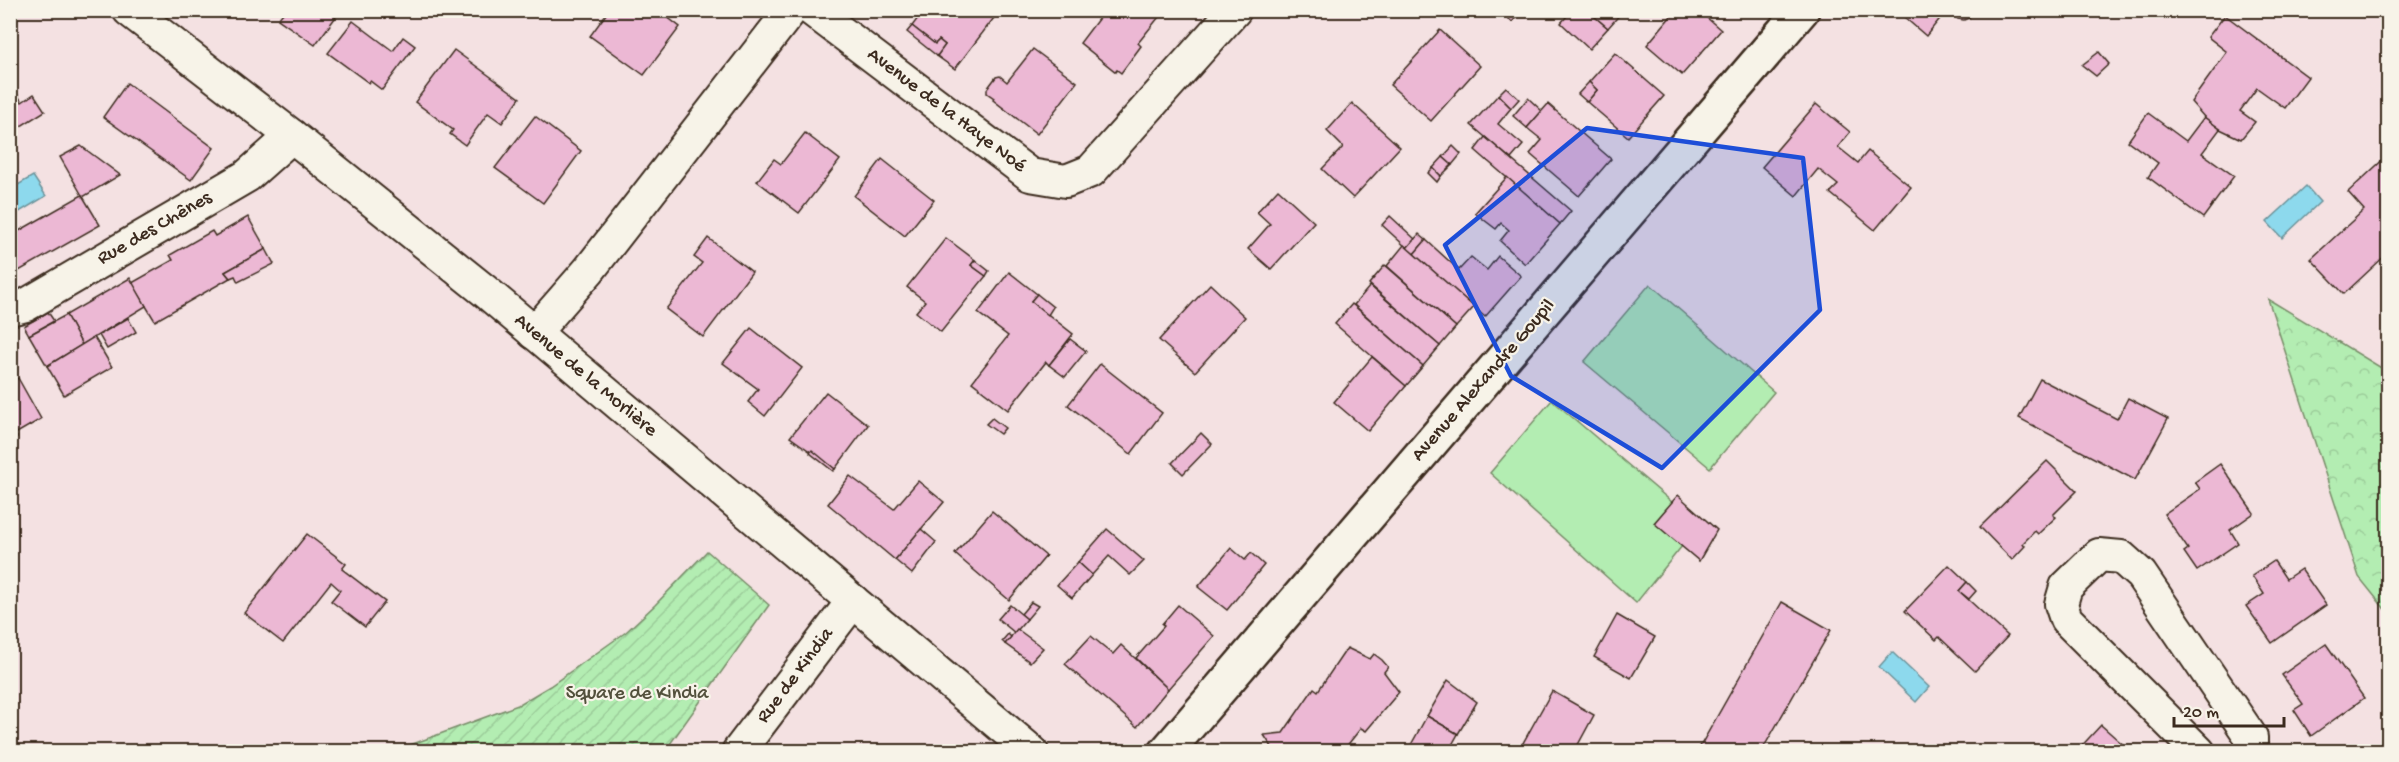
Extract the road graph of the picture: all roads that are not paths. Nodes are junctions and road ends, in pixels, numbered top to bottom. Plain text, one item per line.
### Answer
1 (129, 10) edge
2 (790, 10) edge
3 (812, 10) edge
4 (1235, 10) edge
5 (1802, 10) edge
6 (292, 136) junction
7 (10, 309) edge
8 (534, 333) junction
9 (853, 601) junction
10 (1188, 739) edge
11 (738, 752) edge
12 (1032, 752) edge
13 (1166, 752) edge
14 (2199, 752) edge
15 (2251, 752) edge

1 - 6 street, Avenue de la Morlière
2 - 8 street
3 - 4 street, Avenue de la Haye Noé
5 - 10 street, Avenue Alexandre Goupil
6 - 7 street, Rue des Chênes
6 - 8 street, Avenue de la Morlière
8 - 9 street, Avenue de la Morlière
9 - 11 street, Rue de Kindia
9 - 12 street, Avenue de la Morlière
10 - 13 street, Avenue Alexandre Goupil
14 - 15 street

